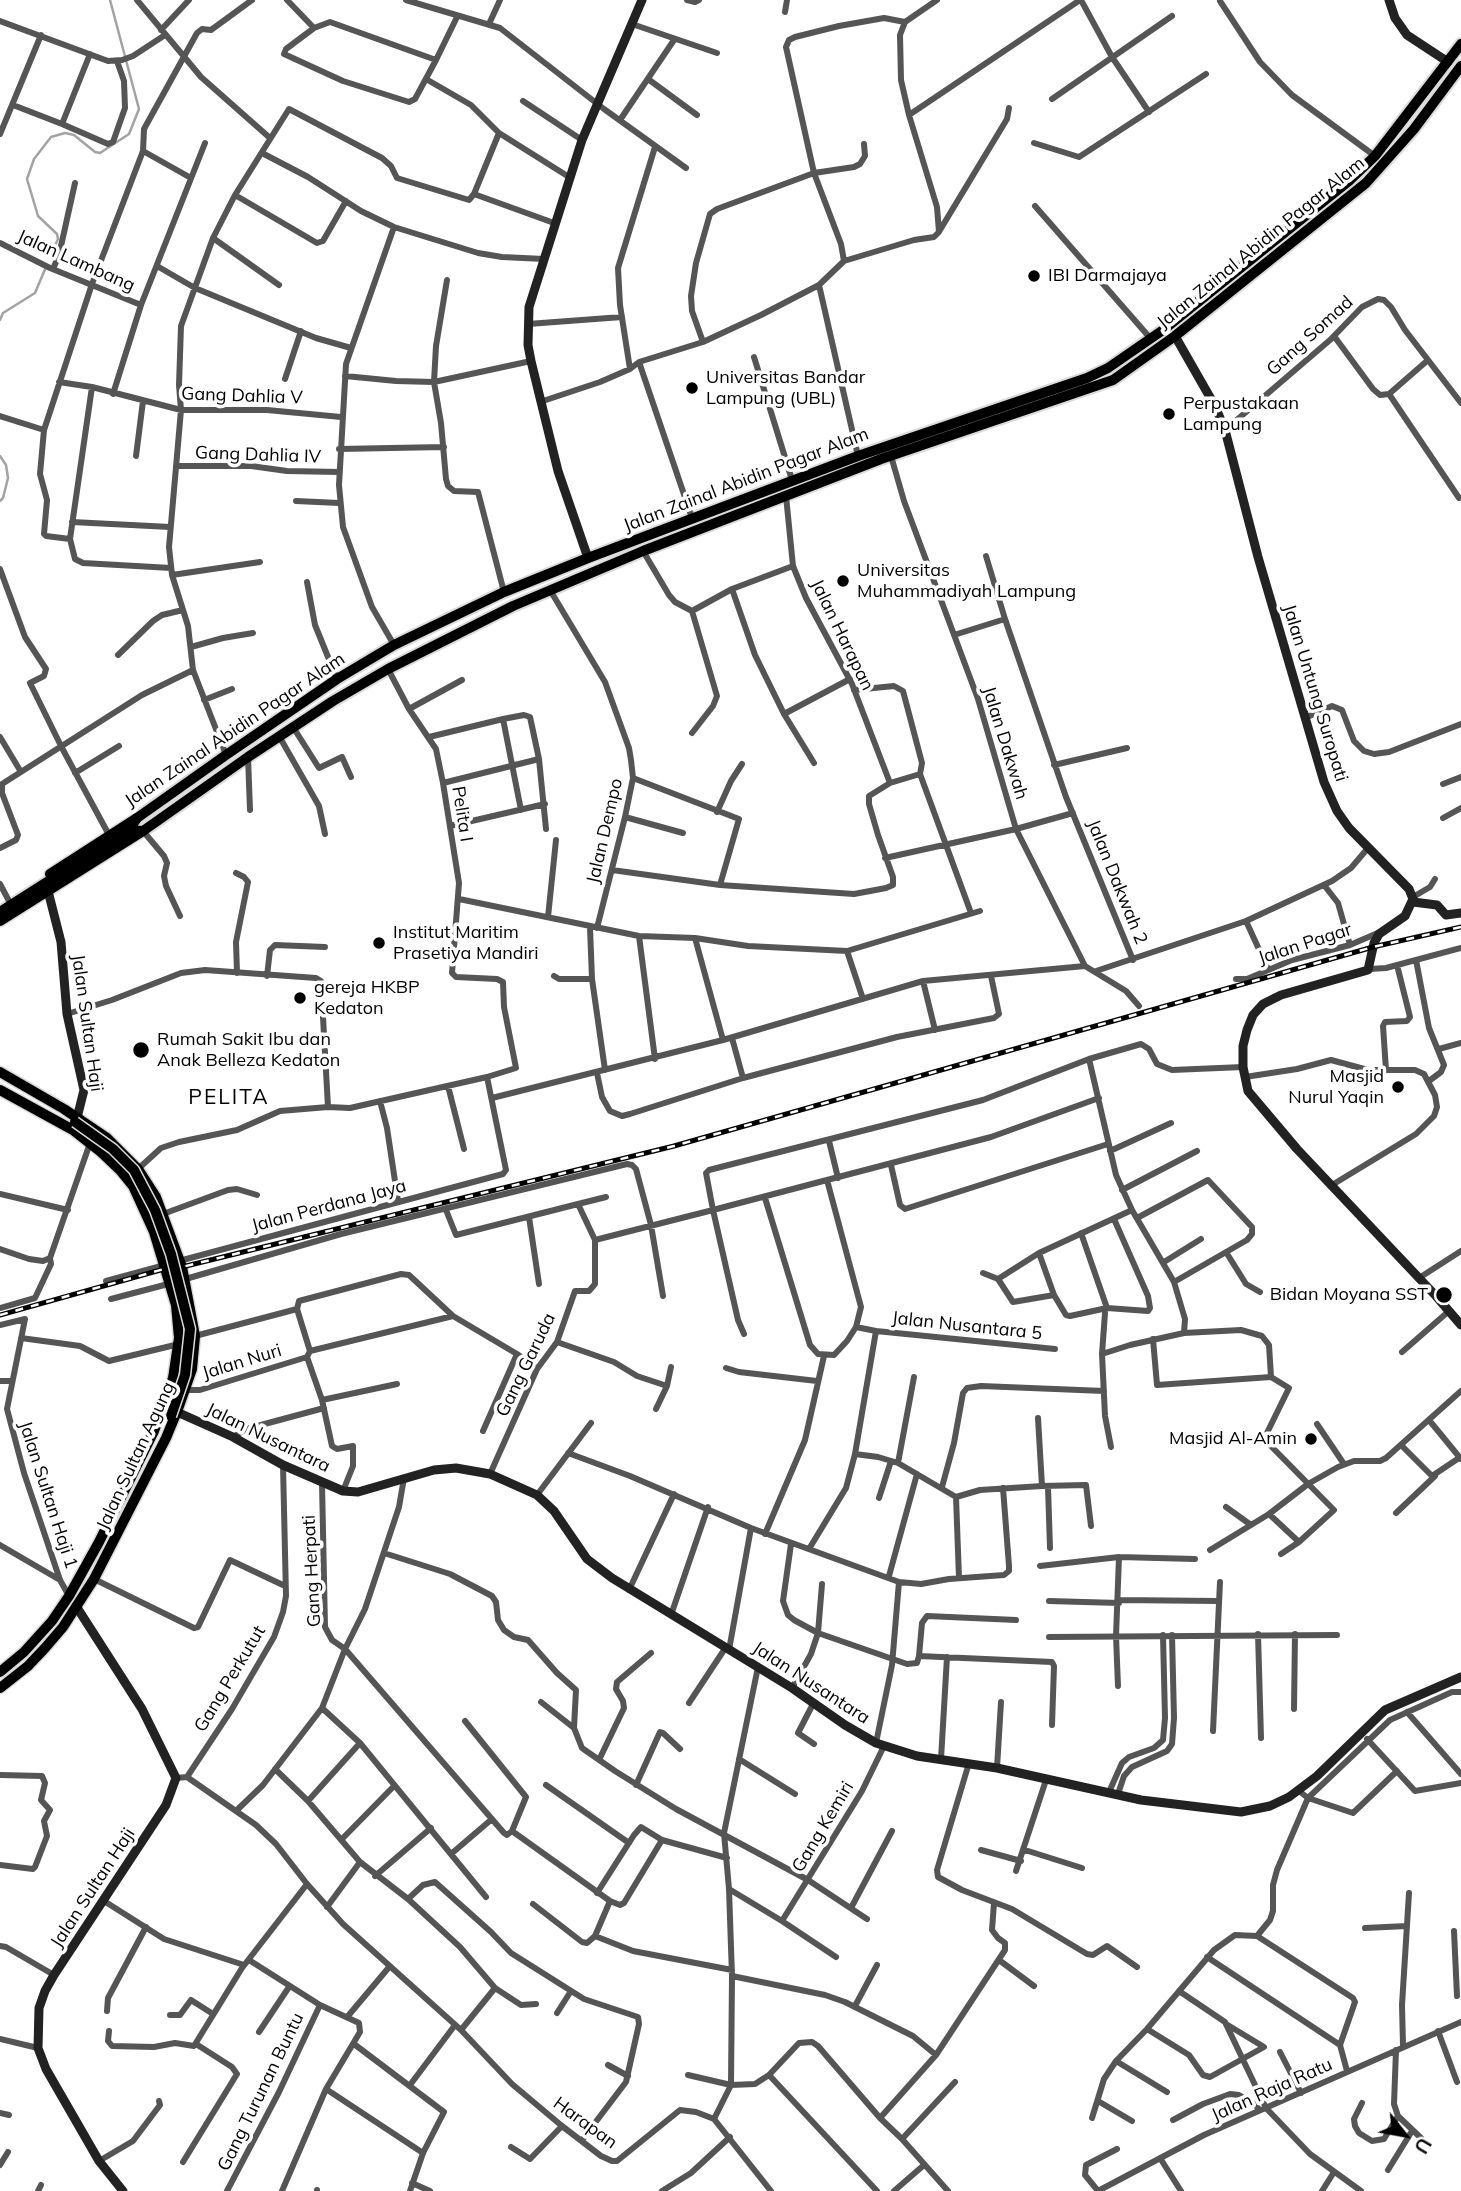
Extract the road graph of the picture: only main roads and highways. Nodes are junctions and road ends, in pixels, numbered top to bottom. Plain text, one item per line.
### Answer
1 (1461, 44) edge
2 (1461, 66) edge
3 (1321, 203) junction
4 (1329, 212) junction
5 (1267, 254) junction
6 (1214, 297) junction
7 (991, 416) junction
8 (136, 818) junction
9 (143, 831) junction
10 (120, 834) junction
11 (4, 904) edge
12 (0, 912) edge
13 (0, 921) edge
14 (0, 1072) edge
15 (0, 1090) edge
16 (72, 1121) junction
17 (168, 1228) junction
18 (154, 1232) junction
19 (171, 1414) junction
20 (154, 1431) junction
21 (0, 1671) edge
22 (0, 1688) edge

1 - 3 highway, Jalan Zainal Abidin Pagar Alam
2 - 4 highway, Jalan Zainal Abidin Pagar Alam
3 - 4 highway
3 - 5 highway, Jalan Zainal Abidin Pagar Alam
4 - 5 highway, Jalan Zainal Abidin Pagar Alam
5 - 6 highway, Jalan Zainal Abidin Pagar Alam
6 - 7 highway, Jalan Zainal Abidin Pagar Alam
6 - 7 highway, Jalan Zainal Abidin Pagar Alam
7 - 8 highway, Jalan Zainal Abidin Pagar Alam
7 - 9 highway, Jalan Zainal Abidin Pagar Alam
8 - 10 highway
8 - 10 main road, Jalan Zainal Abidin Pagar Alam
9 - 10 highway
9 - 13 main road, Jalan Zainal Abidin Pagar Alam
10 - 11 main road, Jalan Zainal Abidin Pagar Alam
10 - 12 highway
14 - 16 main road, Jalan Sultan Agung
15 - 16 main road, Jalan Sultan Agung
16 - 17 main road, Jalan Sultan Agung
16 - 18 main road, Jalan Sultan Agung
16 - 19 main road, bridge
17 - 18 main road
17 - 19 main road, Jalan Sultan Agung
18 - 20 main road, Jalan Sultan Agung
19 - 20 main road
19 - 22 main road, Jalan Sultan Agung
20 - 21 main road, Jalan Sultan Agung

